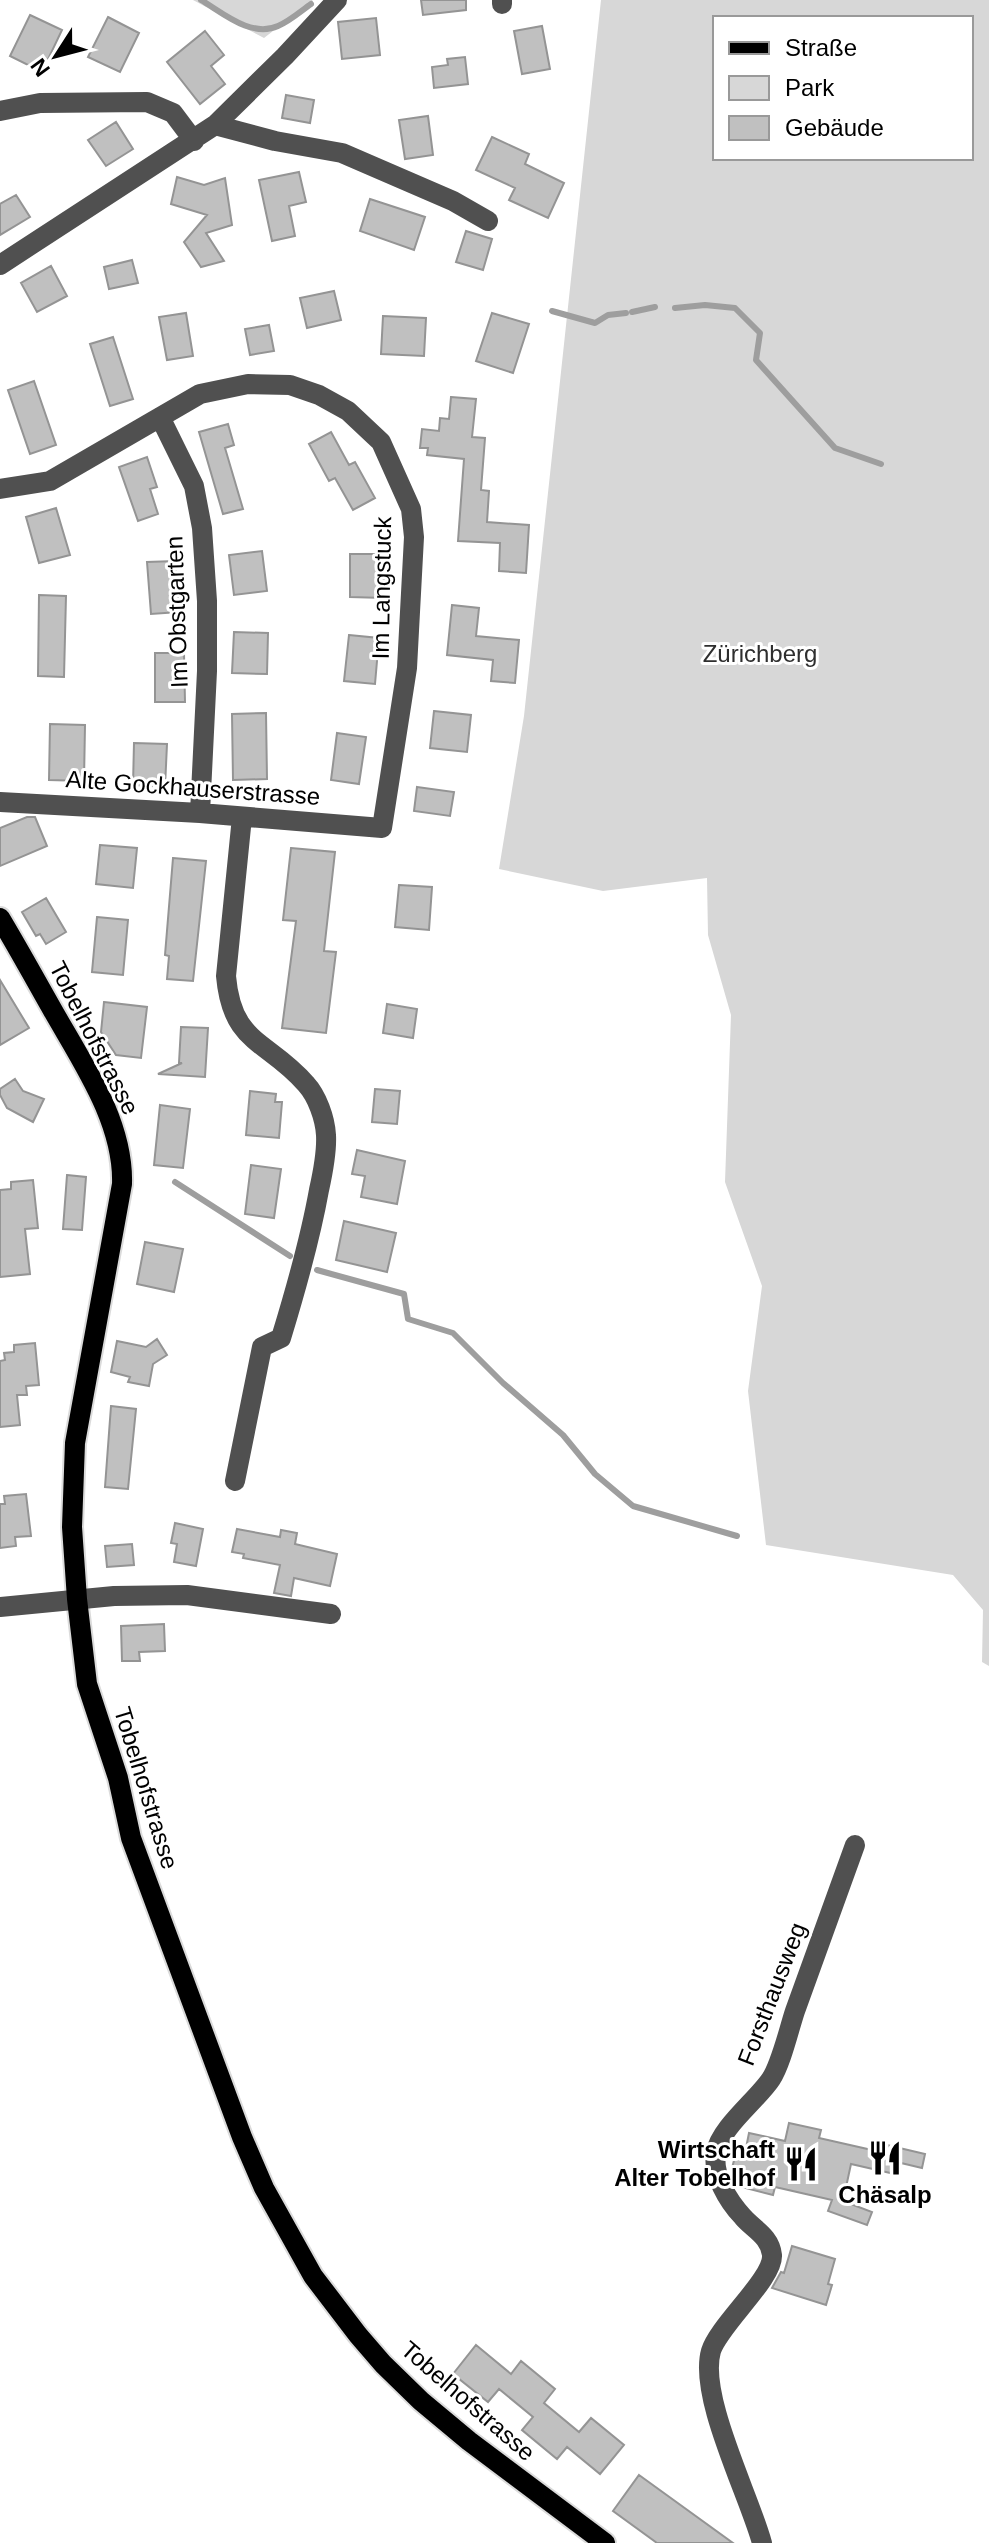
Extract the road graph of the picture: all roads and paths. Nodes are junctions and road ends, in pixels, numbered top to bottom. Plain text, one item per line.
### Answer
1 (337, 0) edge
2 (0, 111) edge
3 (215, 125) junction
4 (194, 141) junction
5 (488, 221) dead end
6 (0, 265) edge
7 (160, 417) junction
8 (0, 489) edge
9 (0, 802) edge
10 (200, 813) junction
11 (242, 817) junction
12 (382, 828) joint
13 (0, 918) edge
14 (235, 1481) dead end
15 (77, 1599) junction
16 (0, 1607) edge
17 (331, 1614) dead end
18 (855, 1845) dead end
19 (605, 2543) edge
20 (762, 2543) edge

1 - 3 street
2 - 4 street
3 - 4 street
3 - 5 street
4 - 6 street
7 - 8 street, Im Langstuck
7 - 10 street, Im Obstgarten
7 - 12 street, Im Langstuck
9 - 10 street, Alte Gockhauserstrasse
10 - 11 street, Alte Gockhauserstrasse
11 - 12 street, Alte Gockhauserstrasse
11 - 14 street
13 - 15 main road, Tobelhofstrasse
15 - 16 street
15 - 17 street
15 - 19 main road, Tobelhofstrasse
18 - 20 street, Forsthausweg

